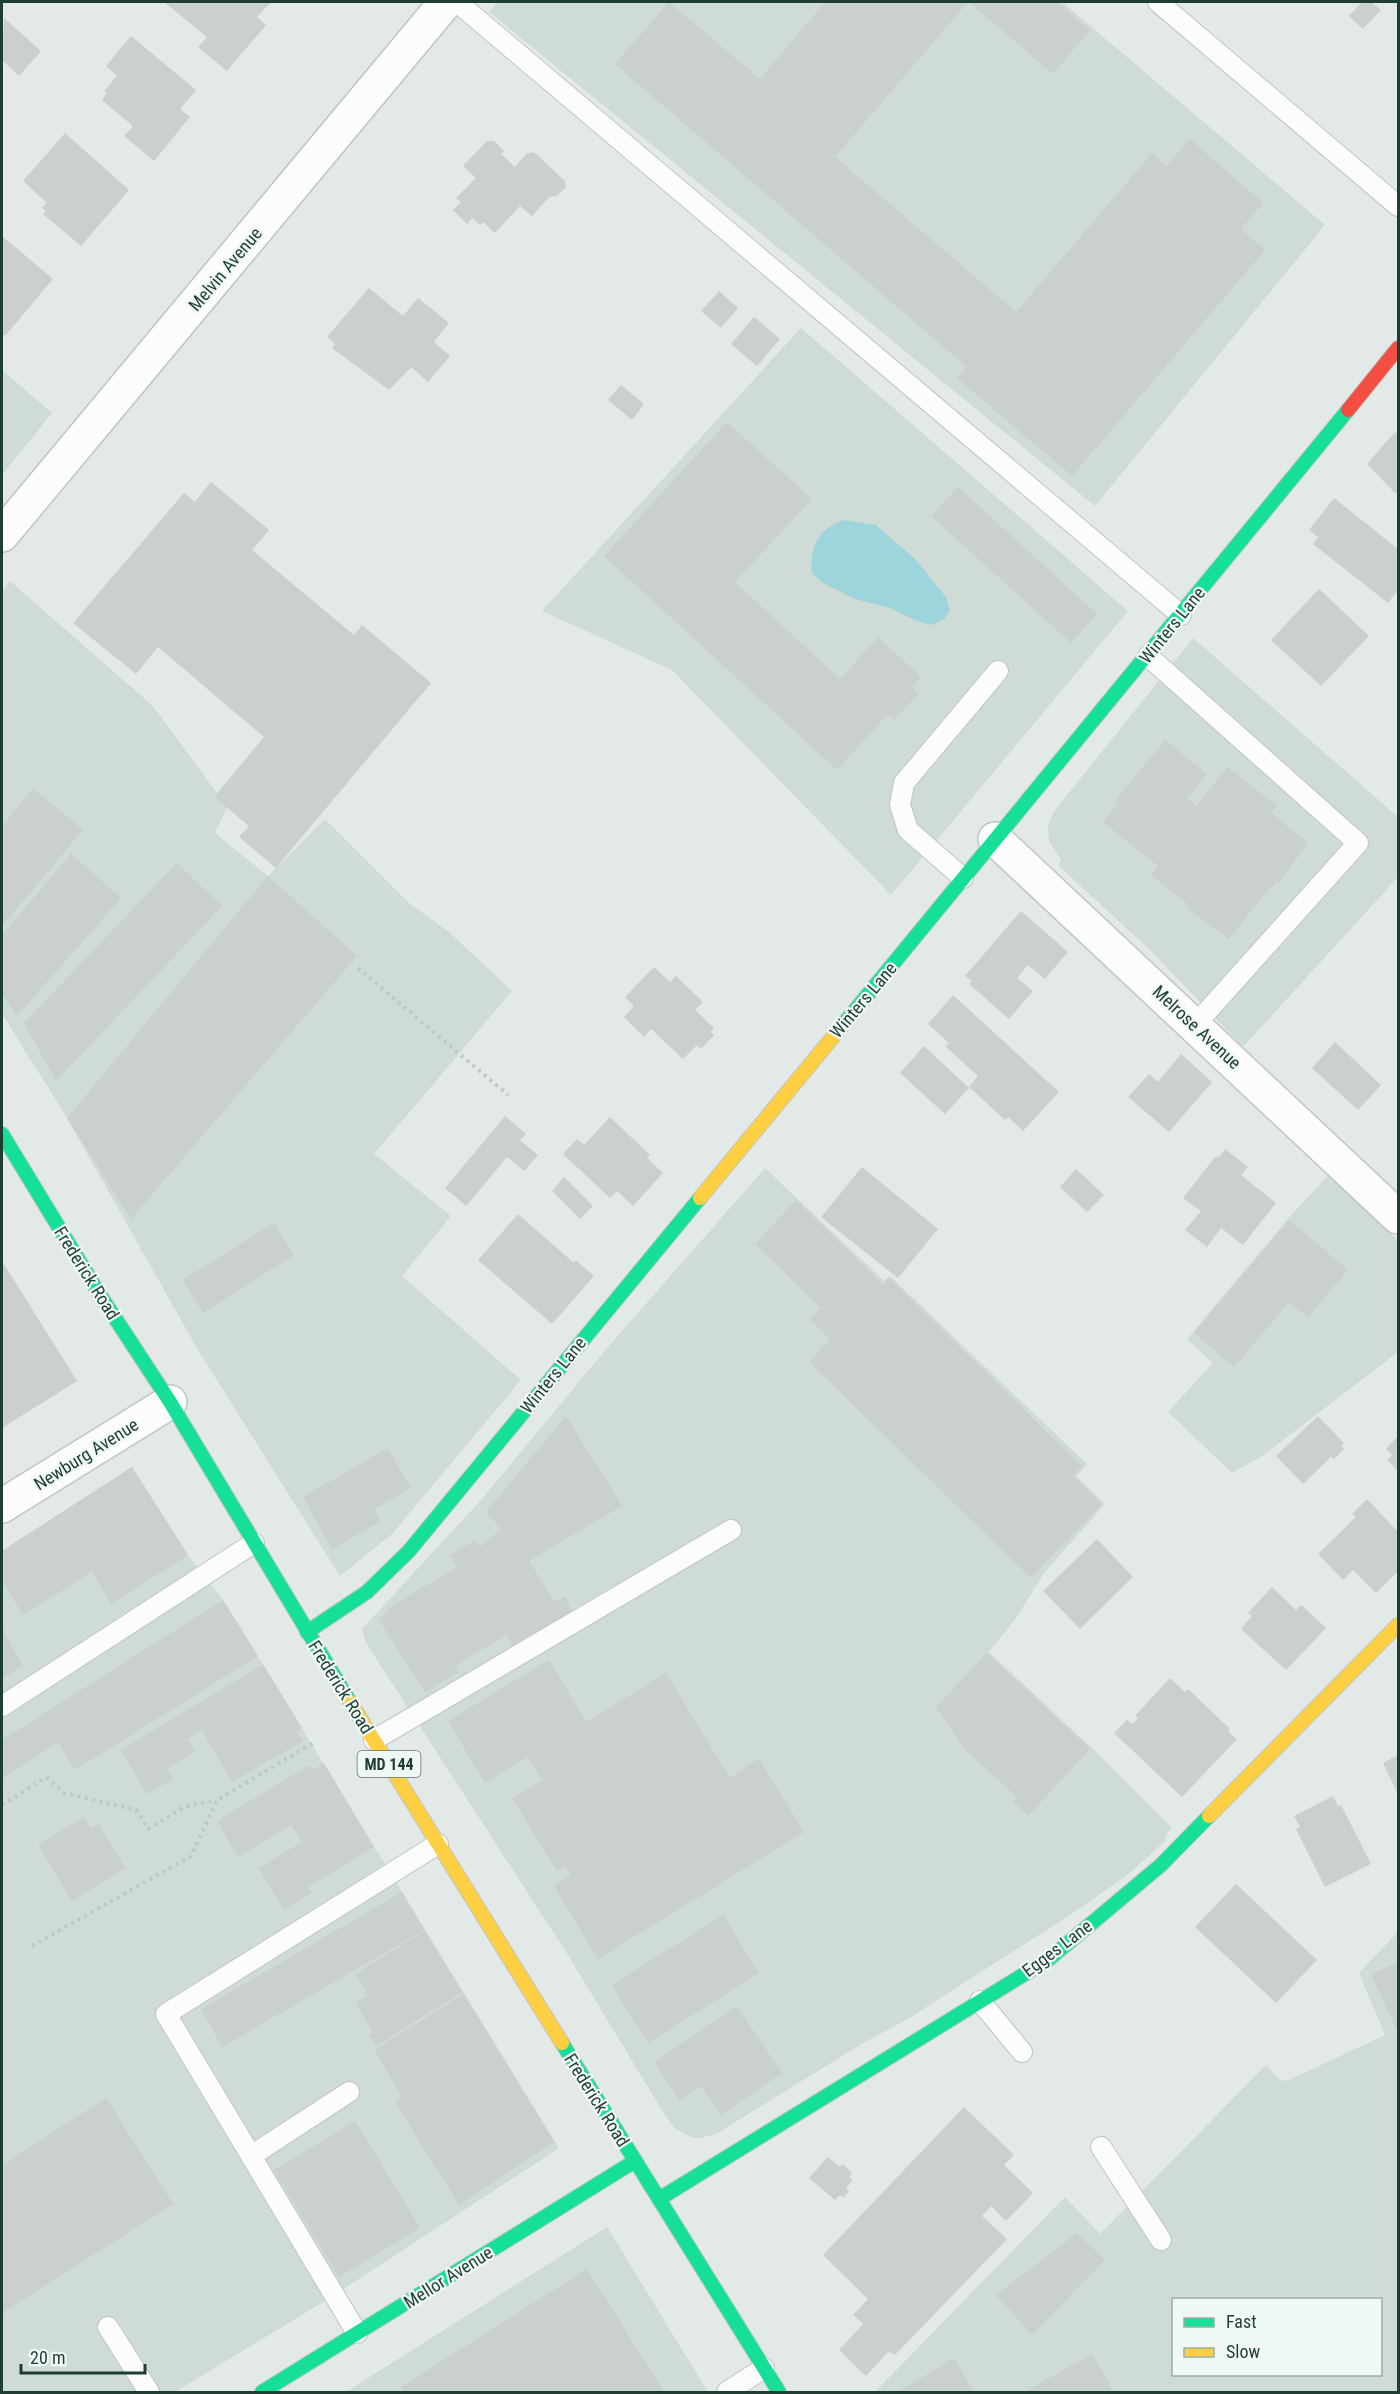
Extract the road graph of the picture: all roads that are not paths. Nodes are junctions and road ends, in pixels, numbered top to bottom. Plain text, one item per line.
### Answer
1 (446, 2) edge
2 (457, 2) edge
3 (1158, 2) edge
4 (1398, 207) edge
5 (1398, 348) edge
6 (2, 535) edge
7 (1181, 615) junction
8 (1148, 656) junction
9 (998, 671) dead end
10 (995, 839) junction
11 (963, 878) junction
12 (1196, 1025) junction
13 (2, 1134) edge
14 (1398, 1217) edge
15 (170, 1402) junction
16 (2, 1506) edge
17 (731, 1530) dead end
18 (254, 1543) junction
19 (1398, 1625) edge
20 (307, 1632) junction
21 (2, 1706) edge
22 (374, 1740) junction
23 (438, 1844) junction
24 (980, 2001) junction
25 (1022, 2052) dead end
26 (349, 2092) dead end
27 (1101, 2147) dead end
28 (251, 2156) junction
29 (635, 2161) junction
30 (658, 2199) junction
31 (1161, 2240) dead end
32 (108, 2327) dead end
33 (357, 2333) junction
34 (764, 2368) junction
35 (148, 2392) edge
36 (262, 2392) edge
37 (728, 2392) edge
38 (779, 2392) edge

1 - 6 street, Melvin Avenue
2 - 7 lane
3 - 4 lane
5 - 7 street, Winters Lane
7 - 8 street, Winters Lane
8 - 10 street, Winters Lane
8 - 12 lane
9 - 11 lane
10 - 11 street, Winters Lane
10 - 12 street, Melrose Avenue
11 - 20 street, Winters Lane
12 - 14 street, Melrose Avenue
13 - 15 street, Frederick Road / MD 144
15 - 16 street, Newburg Avenue
15 - 18 street, Frederick Road / MD 144
17 - 22 lane
18 - 20 street, Frederick Road / MD 144
18 - 21 lane
19 - 24 street, Egges Lane
20 - 22 street, Frederick Road / MD 144
22 - 23 street, Frederick Road / MD 144
23 - 28 lane
23 - 29 street, Frederick Road / MD 144
24 - 25 lane
24 - 30 street, Egges Lane
26 - 28 lane
27 - 31 lane
28 - 33 lane
29 - 30 street, Frederick Road / MD 144
29 - 33 street, Mellor Avenue
30 - 34 street, Frederick Road / MD 144
32 - 35 lane
33 - 36 street, Mellor Avenue
34 - 37 lane
34 - 38 street, Frederick Road / MD 144

